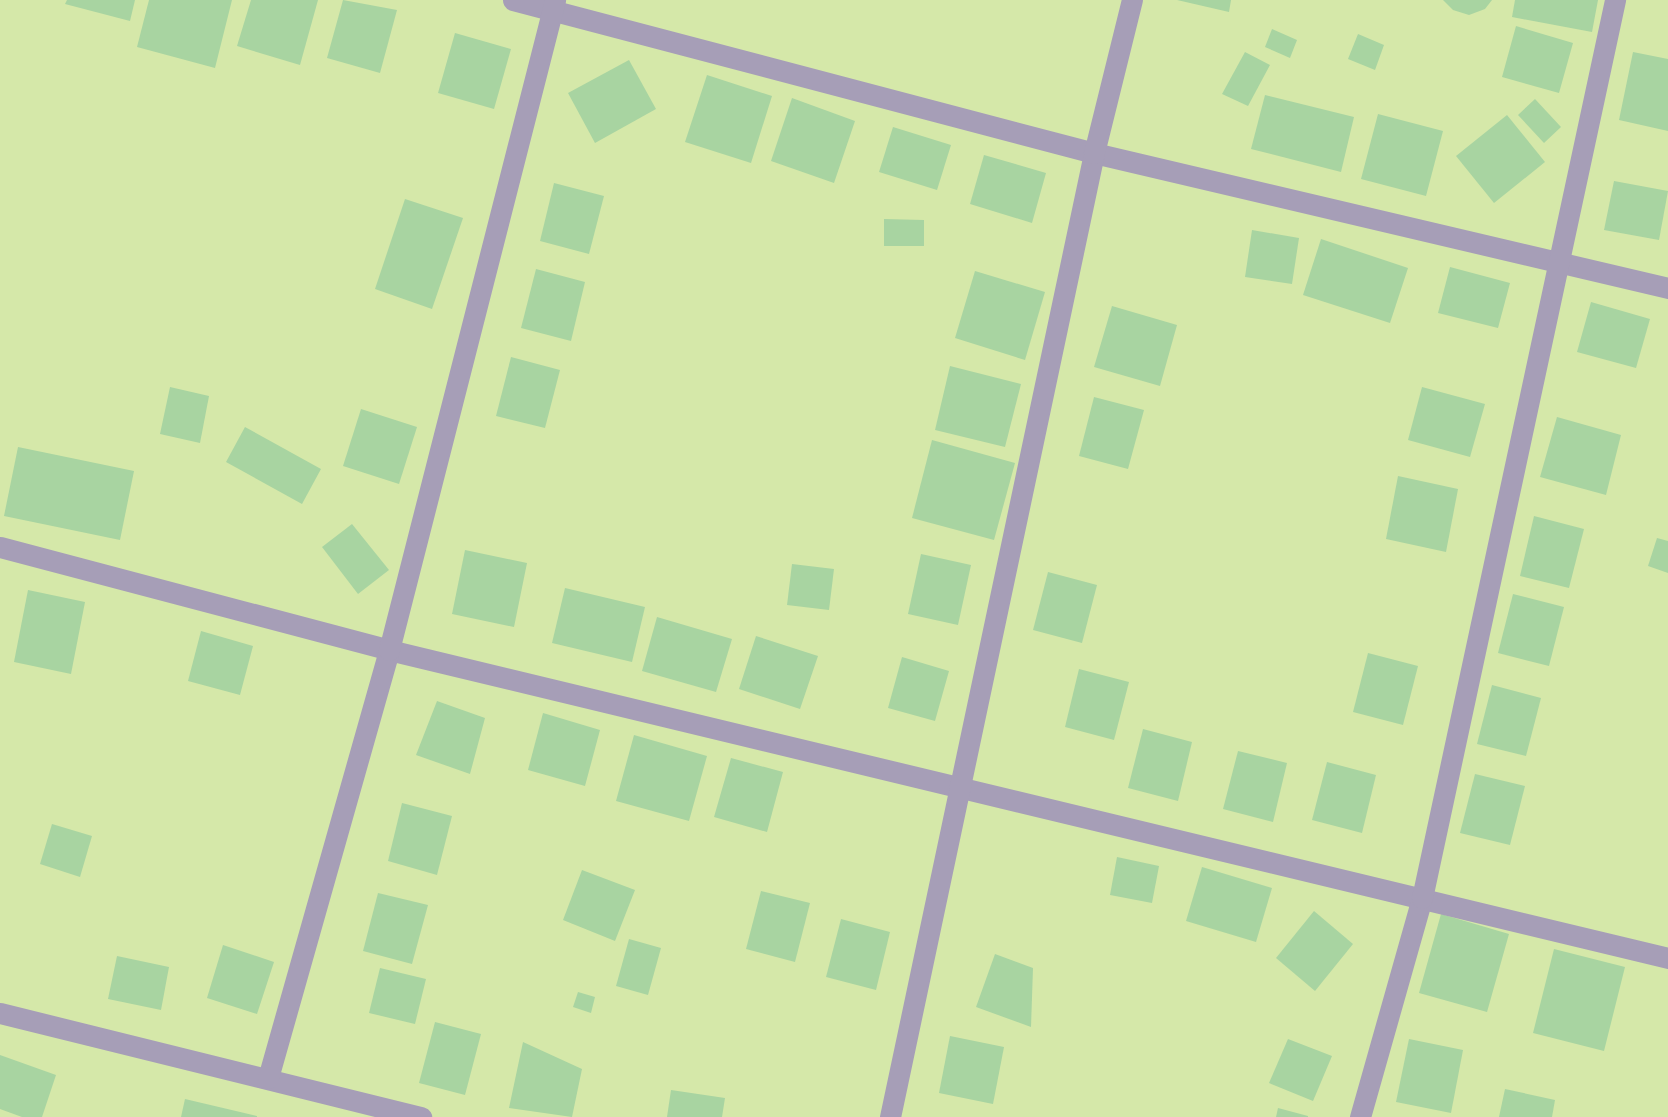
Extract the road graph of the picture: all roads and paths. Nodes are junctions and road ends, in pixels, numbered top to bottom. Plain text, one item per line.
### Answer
1 (513, 0) edge
2 (1132, 0) edge
3 (1615, 0) edge
4 (554, 5) edge
5 (1094, 153) junction
6 (1556, 261) junction
7 (1668, 288) edge
8 (0, 547) edge
9 (389, 650) junction
10 (962, 788) junction
11 (1422, 898) junction
12 (1668, 958) edge
13 (0, 1013) edge
14 (268, 1078) junction
15 (421, 1117) edge
16 (890, 1117) edge
17 (1360, 1117) edge

1 - 4 street
2 - 5 street
3 - 6 street
4 - 5 street
4 - 9 street
5 - 6 street
5 - 10 street
6 - 7 street
6 - 11 street
8 - 9 street
9 - 10 street
9 - 14 street
10 - 11 street
10 - 16 street
11 - 12 street
11 - 17 street
13 - 14 street
14 - 15 street

